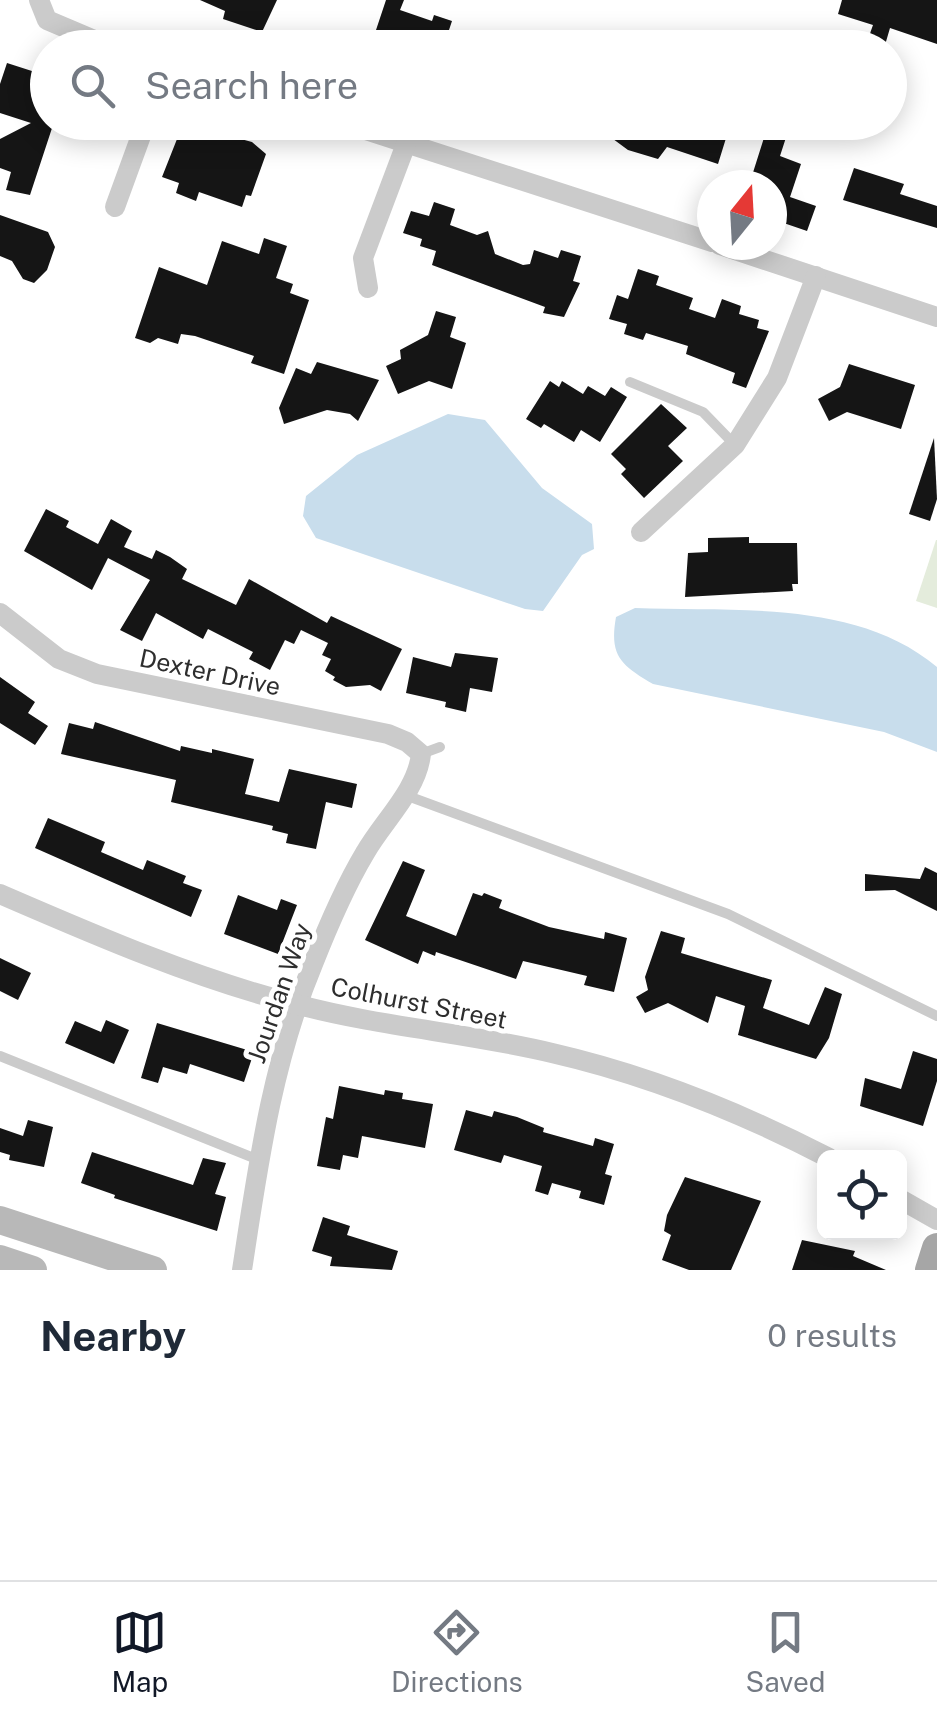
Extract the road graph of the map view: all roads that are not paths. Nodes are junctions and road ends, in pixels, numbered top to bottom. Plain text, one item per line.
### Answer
1 (39, 0) edge
2 (71, 30) edge
3 (139, 140) edge
4 (394, 140) edge
5 (406, 144) junction
6 (115, 207) dead end
7 (697, 237) edge
8 (766, 260) edge
9 (816, 276) junction
10 (368, 288) dead end
11 (937, 317) edge
12 (630, 382) dead end
13 (735, 445) junction
14 (641, 532) dead end
15 (0, 613) edge
16 (430, 751) joint
17 (404, 795) junction
18 (0, 894) edge
19 (297, 1005) junction
20 (937, 1016) edge
21 (0, 1056) edge
22 (817, 1152) edge
23 (258, 1160) junction
24 (907, 1202) edge
25 (0, 1220) edge
26 (937, 1220) edge
27 (937, 1248) edge
28 (0, 1259) edge
29 (34, 1270) edge
30 (153, 1270) edge
31 (242, 1270) edge
32 (930, 1270) edge

1 - 2 street
3 - 6 street
4 - 5 street
5 - 7 street
5 - 10 street
8 - 9 street
9 - 11 street
9 - 13 street
12 - 13 lane
13 - 14 street
15 - 16 street, Dexter Drive
16 - 17 street, Jourdan Way
17 - 19 street, Jourdan Way
17 - 20 lane
18 - 19 street, Colhurst Street
19 - 22 street, Colhurst Street
19 - 23 street, Jourdan Way
21 - 23 lane
23 - 31 street, Jourdan Way
24 - 26 street
25 - 30 main road
27 - 32 main road
28 - 29 main road

